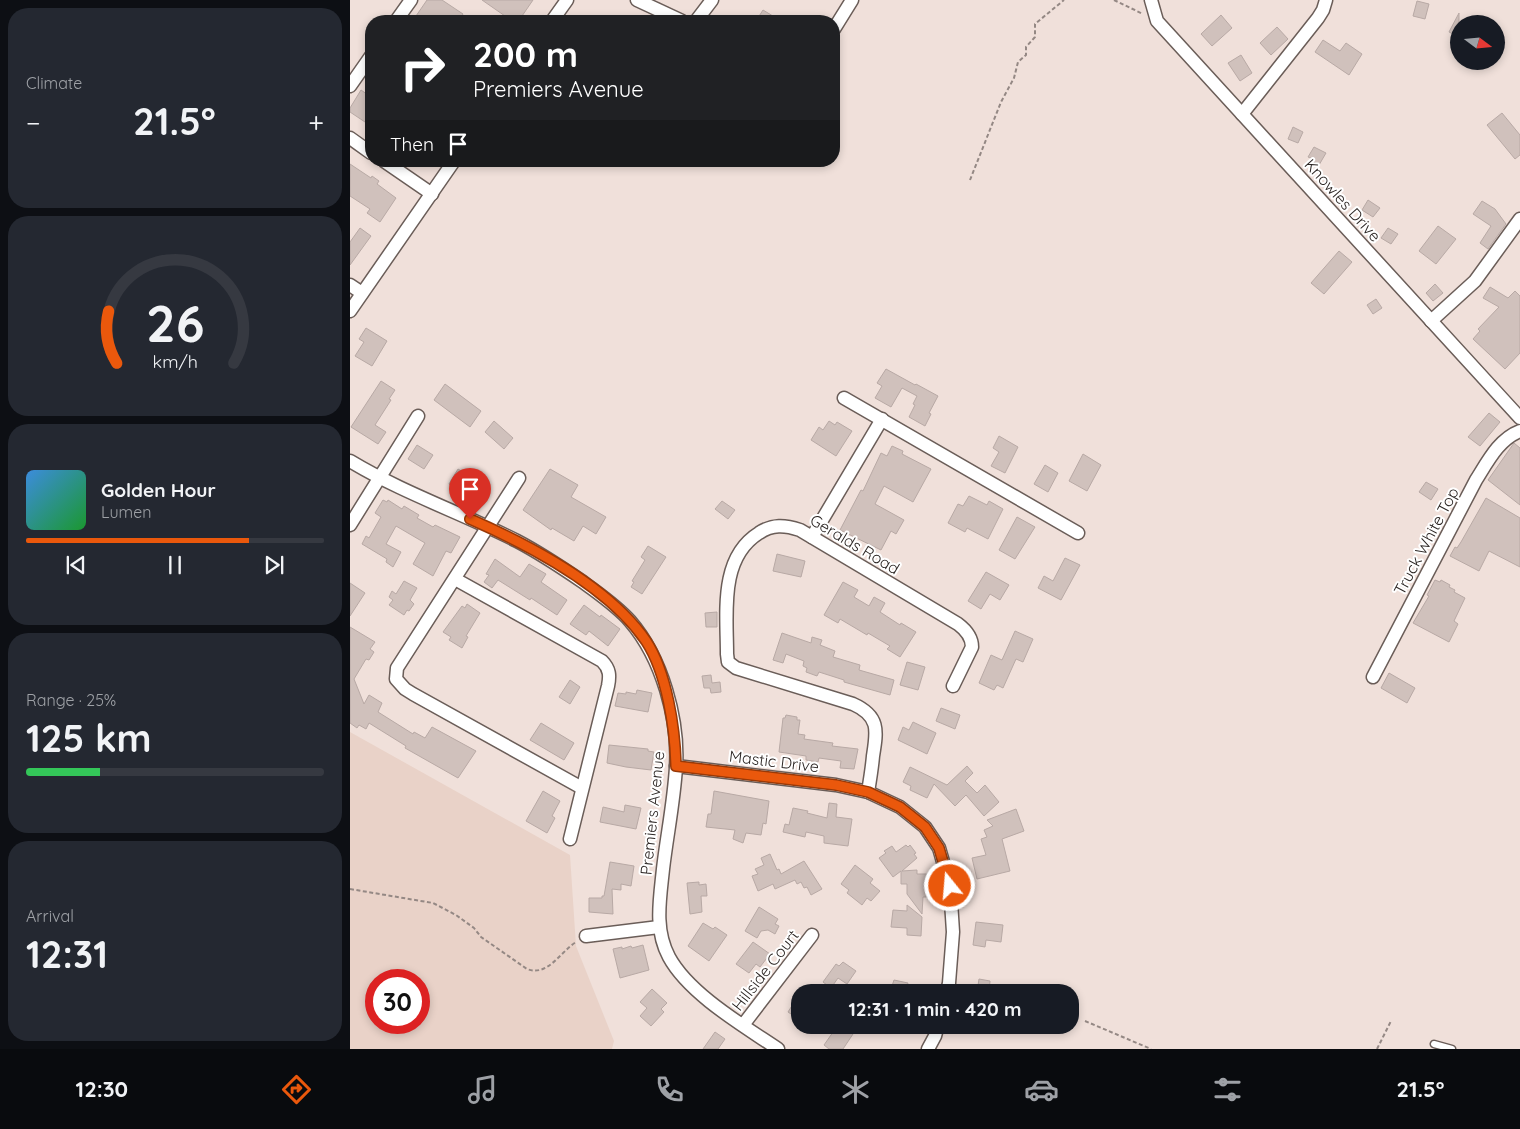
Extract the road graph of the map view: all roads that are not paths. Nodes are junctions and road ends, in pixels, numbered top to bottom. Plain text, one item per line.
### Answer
1 (411, 0) edge
2 (566, 0) edge
3 (637, 0) edge
4 (712, 0) edge
5 (852, 0) edge
6 (1150, 0) edge
7 (1326, 0) edge
8 (400, 15) edge
9 (556, 15) edge
10 (669, 15) edge
11 (701, 15) edge
12 (840, 19) edge
13 (365, 65) edge
14 (350, 86) edge
15 (1242, 114) junction
16 (350, 138) edge
17 (365, 149) edge
18 (393, 167) edge
19 (450, 167) edge
20 (432, 194) junction
21 (1520, 219) edge
22 (350, 285) edge
23 (362, 293) junction
24 (350, 311) edge
25 (1431, 321) junction
26 (844, 398) dead end
27 (418, 416) dead end
28 (1520, 418) edge
29 (882, 419) junction
30 (1520, 430) edge
31 (350, 461) edge
32 (380, 478) junction
33 (519, 478) dead end
34 (350, 525) edge
35 (488, 527) junction
36 (1078, 533) dead end
37 (812, 537) junction
38 (455, 579) junction
39 (1373, 677) dead end
40 (953, 686) dead end
41 (676, 766) junction
42 (582, 788) junction
43 (868, 792) junction
44 (570, 839) dead end
45 (659, 927) junction
46 (812, 935) dead end
47 (586, 936) road end
48 (949, 984) edge
49 (743, 1025) junction
50 (936, 1034) edge
51 (1434, 1044) dead end
52 (778, 1049) edge
53 (928, 1049) edge
54 (1452, 1049) edge

1 - 8 street
2 - 9 street
3 - 10 street
4 - 11 street
5 - 12 street
6 - 15 street, Knowles Drive
7 - 15 street
13 - 14 street
15 - 25 street, Knowles Drive
16 - 17 street
18 - 20 street
19 - 20 street
20 - 23 street
21 - 25 street
22 - 23 street
23 - 24 street
25 - 28 street, Knowles Drive
26 - 29 street
27 - 32 street
29 - 36 street
29 - 37 street
30 - 39 street, Truck White Top
31 - 32 street, Premiers Avenue
32 - 34 street
32 - 35 street, Premiers Avenue
33 - 35 street
35 - 38 street
35 - 41 street, Premiers Avenue
37 - 40 street, Geralds Road
37 - 43 street, Geralds Road
38 - 42 street
38 - 42 street
41 - 43 street, Mastic Drive
41 - 45 street, Premiers Avenue
42 - 44 street
43 - 48 street, Mastic Drive
45 - 47 street
45 - 49 street, Premiers Avenue
46 - 49 street, Hillside Court
49 - 52 street, Premiers Avenue
50 - 53 street
51 - 54 lane

